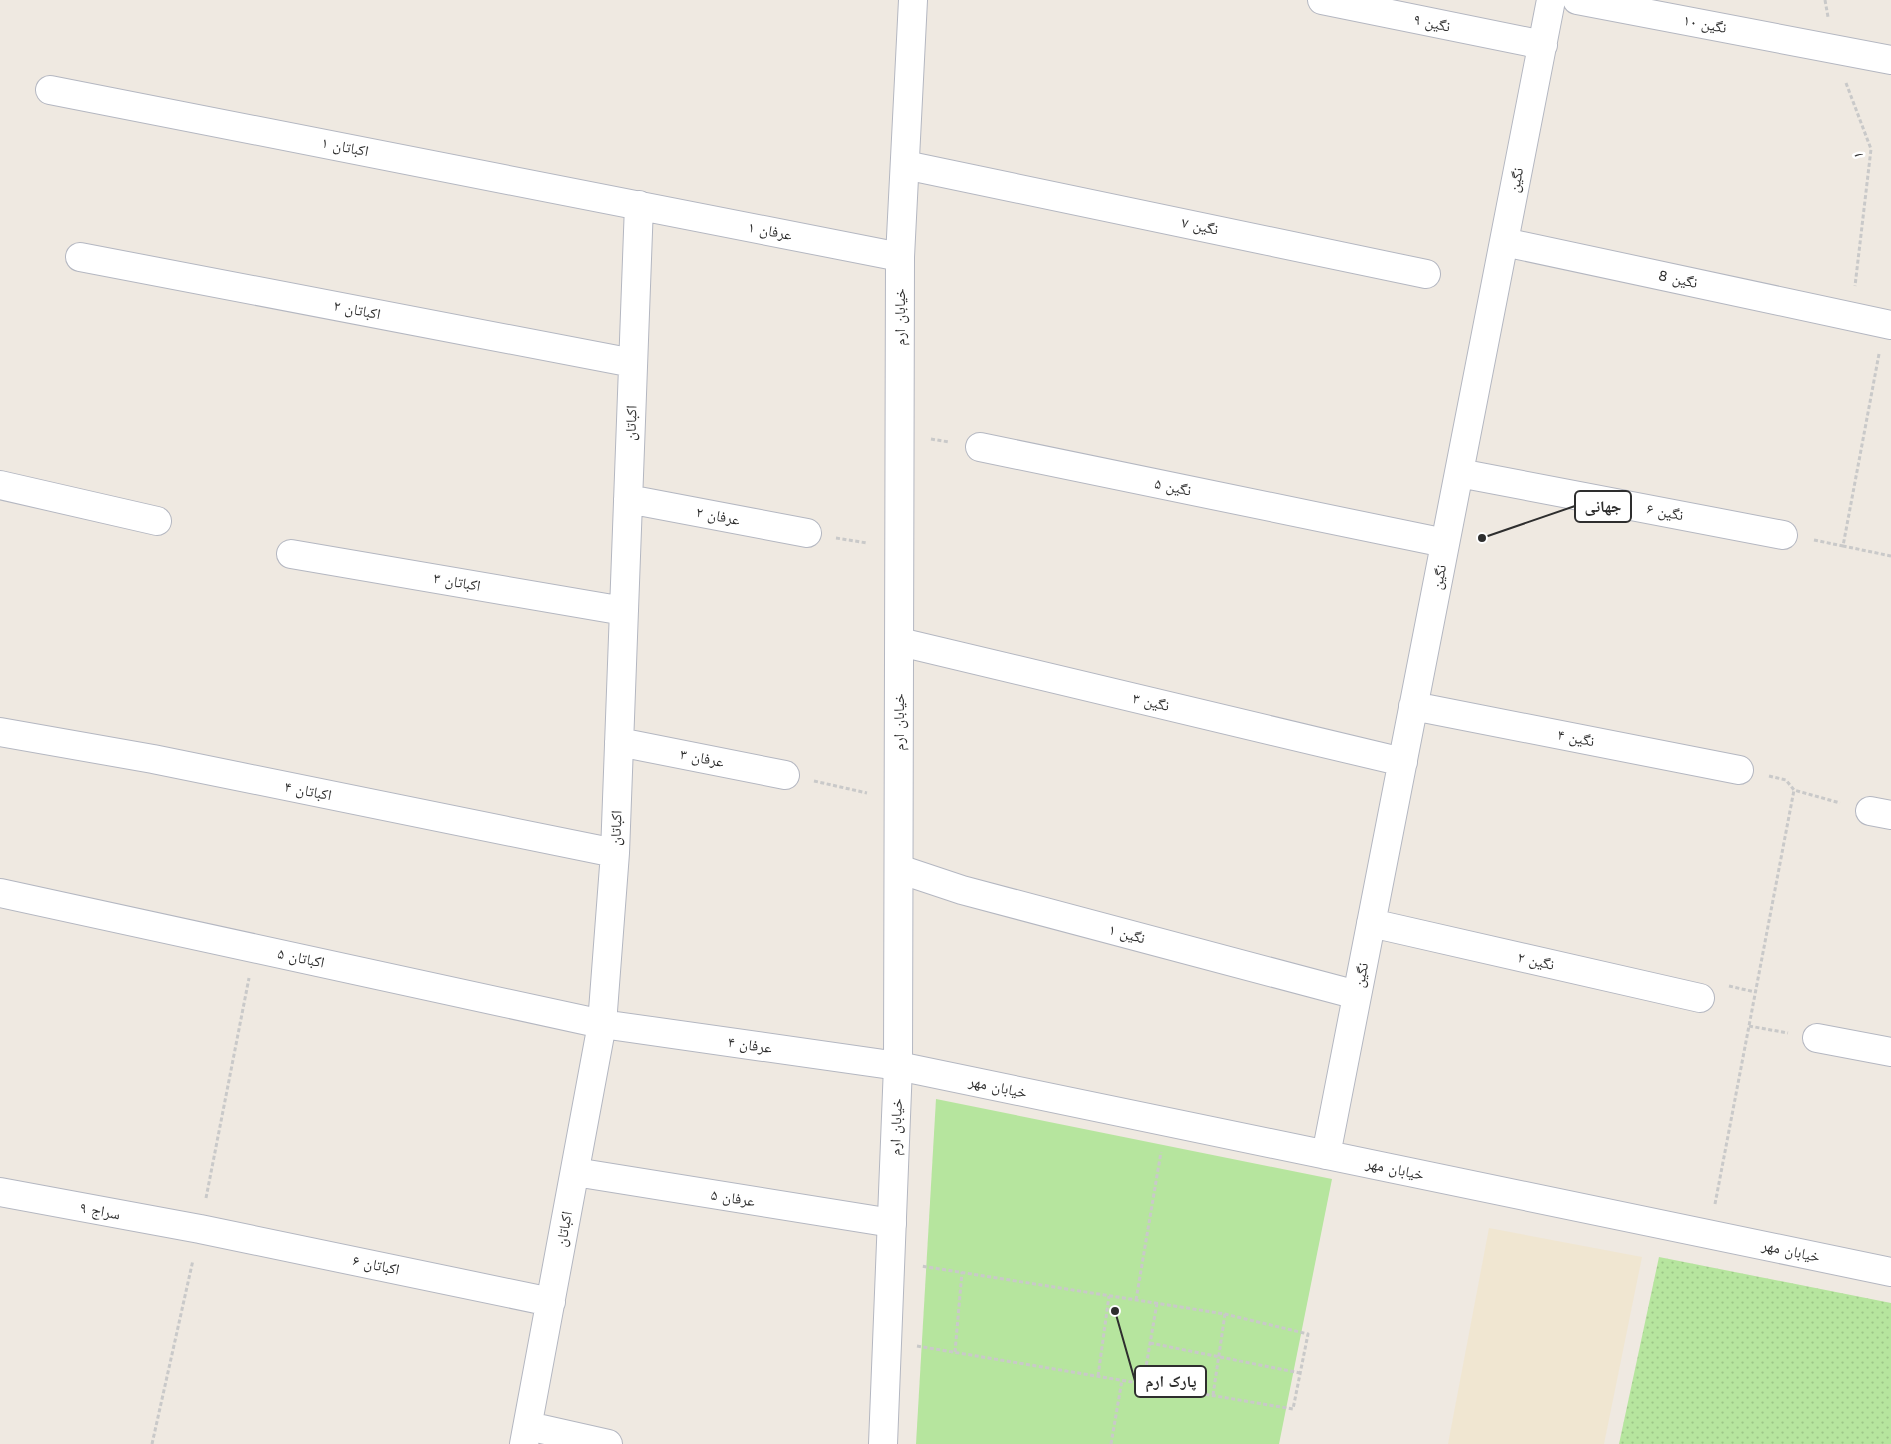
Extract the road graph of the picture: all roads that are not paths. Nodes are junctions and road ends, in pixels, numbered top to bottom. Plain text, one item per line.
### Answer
1 (914, 0) edge
2 (1322, 0) edge
3 (1552, 0) edge
4 (1576, 0) edge
5 (1543, 46) junction
6 (1891, 60) edge
7 (50, 90) dead end
8 (905, 165) junction
9 (639, 205) junction
10 (1504, 242) junction
11 (80, 257) dead end
12 (900, 257) junction
13 (1426, 274) dead end
14 (1888, 324) edge
15 (634, 363) junction
16 (980, 447) road end
17 (1459, 473) junction
18 (0, 485) edge
19 (628, 498) junction
20 (157, 521) dead end
21 (807, 533) road end
22 (1783, 534) dead end
23 (1445, 543) junction
24 (290, 554) dead end
25 (624, 611) junction
26 (900, 642) junction
27 (1413, 706) junction
28 (0, 732) edge
29 (619, 742) junction
30 (1403, 762) junction
31 (1739, 770) road end
32 (785, 775) road end
33 (615, 853) junction
34 (899, 869) junction
35 (0, 893) edge
36 (1371, 923) junction
37 (1357, 995) junction
38 (1700, 998) dead end
39 (602, 1024) junction
40 (1817, 1038) road end
41 (1891, 1052) edge
42 (898, 1066) junction
43 (1326, 1155) junction
44 (575, 1172) junction
45 (0, 1192) edge
46 (892, 1223) junction
47 (200, 1229) joint
48 (1891, 1272) edge
49 (551, 1302) junction
50 (526, 1435) edge
51 (608, 1444) edge
52 (883, 1444) edge

1 - 8 street, خیابان ارم
2 - 5 street, نگین ۹
3 - 5 street, نگین
4 - 6 street, نگین ۱۰
5 - 10 street, نگین
7 - 9 street, اکباتان ۱
8 - 12 street, خیابان ارم
8 - 13 street, نگین ۷
9 - 12 street, عرفان ۱
9 - 15 street, اکباتان
10 - 14 street, نگین 8
10 - 17 street, نگین
11 - 15 street, اکباتان ۲
12 - 26 street, خیابان ارم
15 - 19 street, اکباتان
16 - 23 street, نگین ۵
17 - 22 street, نگین ۶
17 - 23 street, نگین
18 - 20 street
19 - 21 street, عرفان ۲
19 - 25 street, اکباتان
23 - 27 street, نگین
24 - 25 street, اکباتان ۳
25 - 29 street, اکباتان
26 - 30 street, نگین ۳
26 - 34 street, خیابان ارم
27 - 30 street, نگین
27 - 31 street, نگین ۴
28 - 33 street, اکباتان ۴
29 - 32 street, عرفان ۳
29 - 33 street, اکباتان
30 - 36 street, نگین
33 - 39 street, اکباتان
34 - 37 street, نگین ۱
34 - 42 street, خیابان ارم
35 - 39 street, اکباتان ۵
36 - 37 street, نگین
36 - 38 street, نگین ۲
37 - 43 street, نگین
39 - 42 street, عرفان ۴
39 - 44 street, اکباتان
40 - 41 street
42 - 43 street, خیابان مهر
42 - 46 street, خیابان ارم
43 - 48 street, خیابان مهر
44 - 46 street, عرفان ۵
44 - 49 street, اکباتان
45 - 47 street, سراج ۹
46 - 52 street, خیابان ارم
47 - 49 street, اکباتان ۶
49 - 50 street, اکباتان
50 - 51 street

